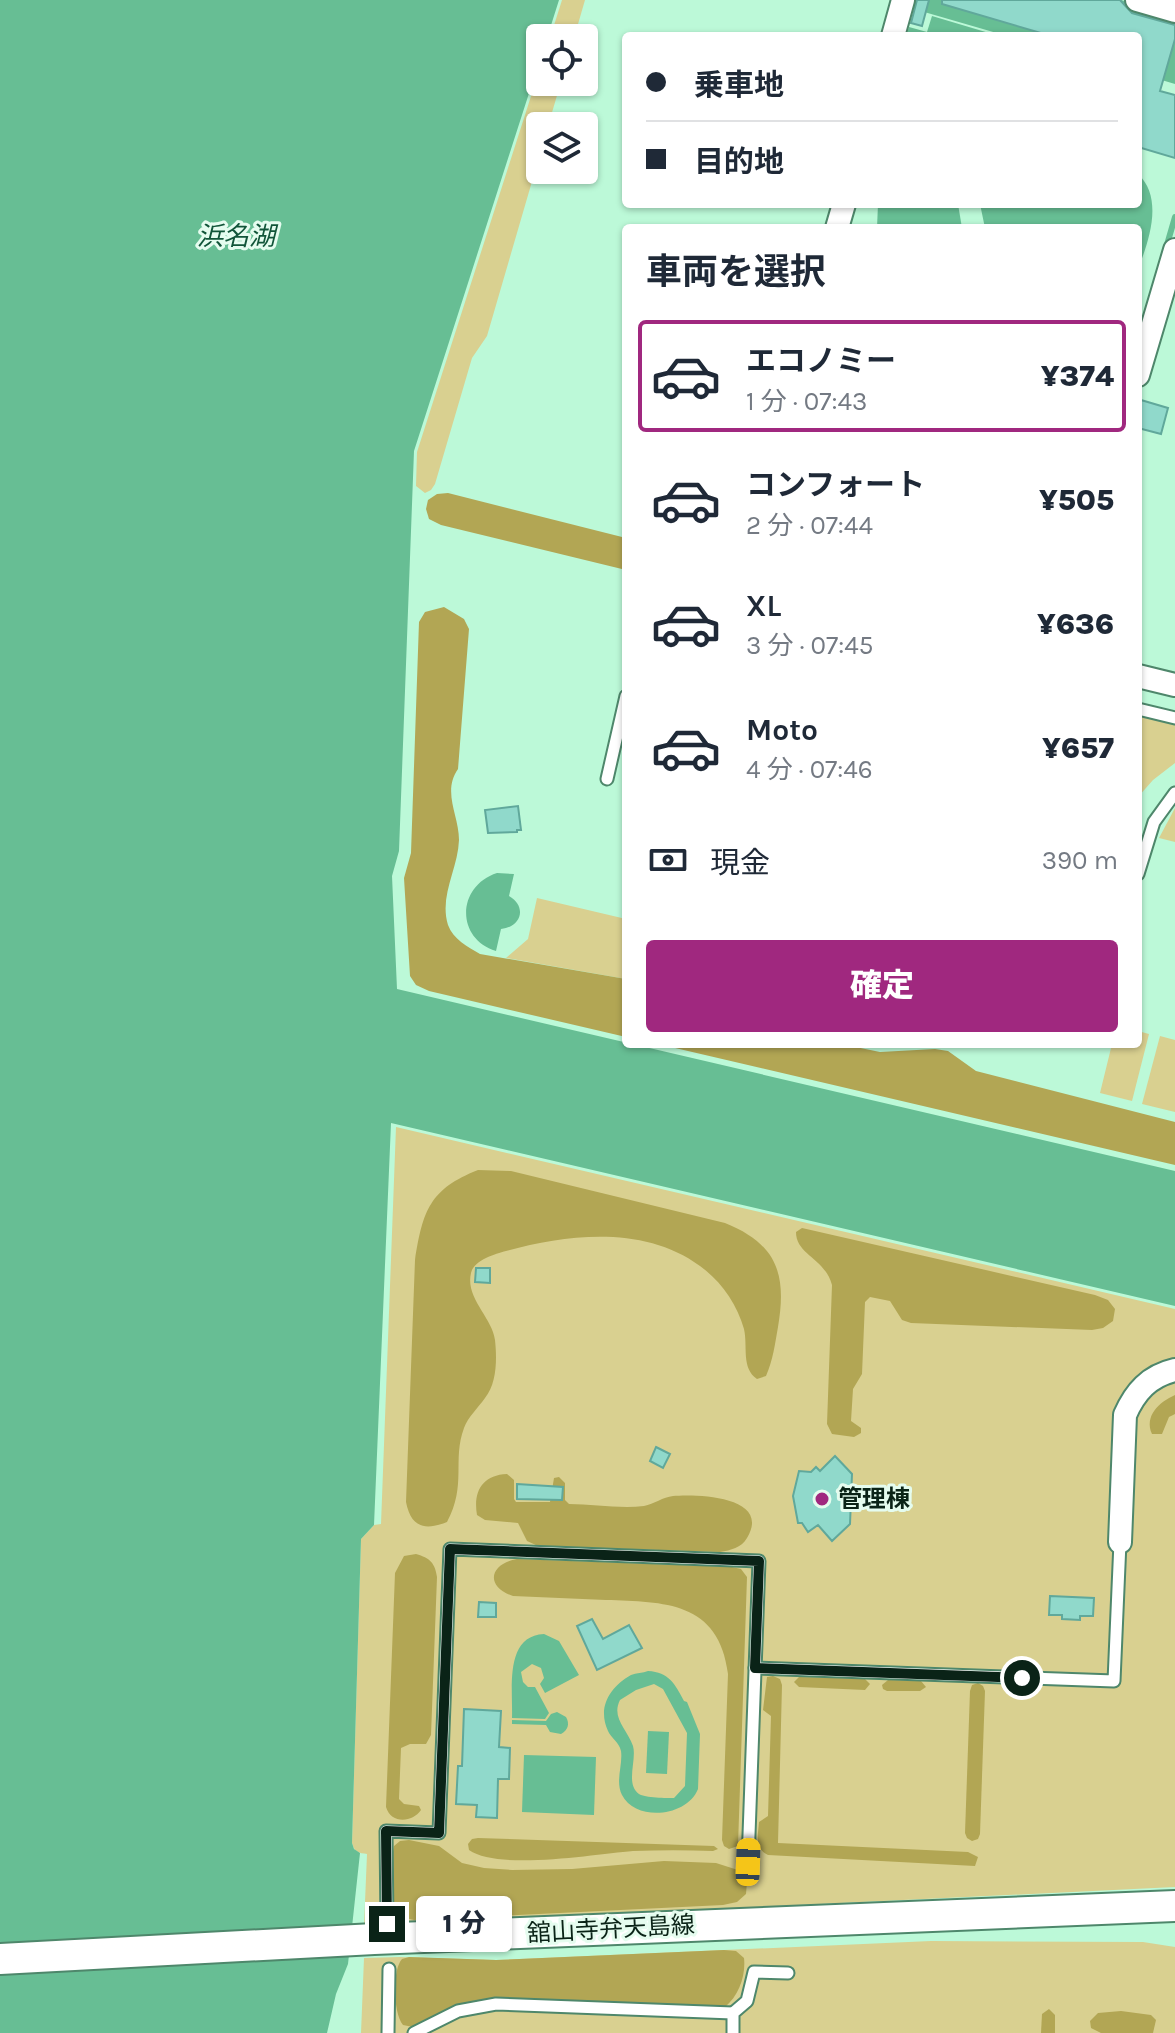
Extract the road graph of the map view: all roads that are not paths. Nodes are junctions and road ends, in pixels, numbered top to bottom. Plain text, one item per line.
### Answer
1 (903, 0) edge
2 (1137, 0) edge
3 (1175, 11) edge
4 (894, 32) edge
5 (1175, 250) edge
6 (1142, 361) edge
7 (1142, 677) edge
8 (1175, 685) edge
9 (1142, 710) edge
10 (622, 713) edge
11 (1175, 718) edge
12 (607, 779) dead end
13 (1175, 793) edge
14 (1143, 838) edge
15 (1175, 1370) edge
16 (1120, 1542) joint
17 (755, 1668) junction
18 (748, 1862) dead end
19 (1175, 1906) edge
20 (982, 1913) junction
21 (1175, 1927) edge
22 (381, 1932) junction
23 (0, 1959) edge
24 (389, 1969) dead end
25 (788, 1973) dead end
26 (733, 2013) junction
27 (388, 2033) edge
28 (414, 2033) edge
29 (733, 2033) edge

1 - 4 street
2 - 3 street
5 - 6 street
7 - 8 street
9 - 11 lane
10 - 12 lane
13 - 14 lane
15 - 16 street
16 - 17 lane
17 - 18 lane
17 - 22 lane
19 - 20 main road, 舘山寺弁天島線
20 - 21 main road
20 - 22 main road, 舘山寺弁天島線
22 - 23 main road, 舘山寺弁天島線
24 - 27 lane
25 - 26 lane
26 - 28 lane
26 - 29 lane

